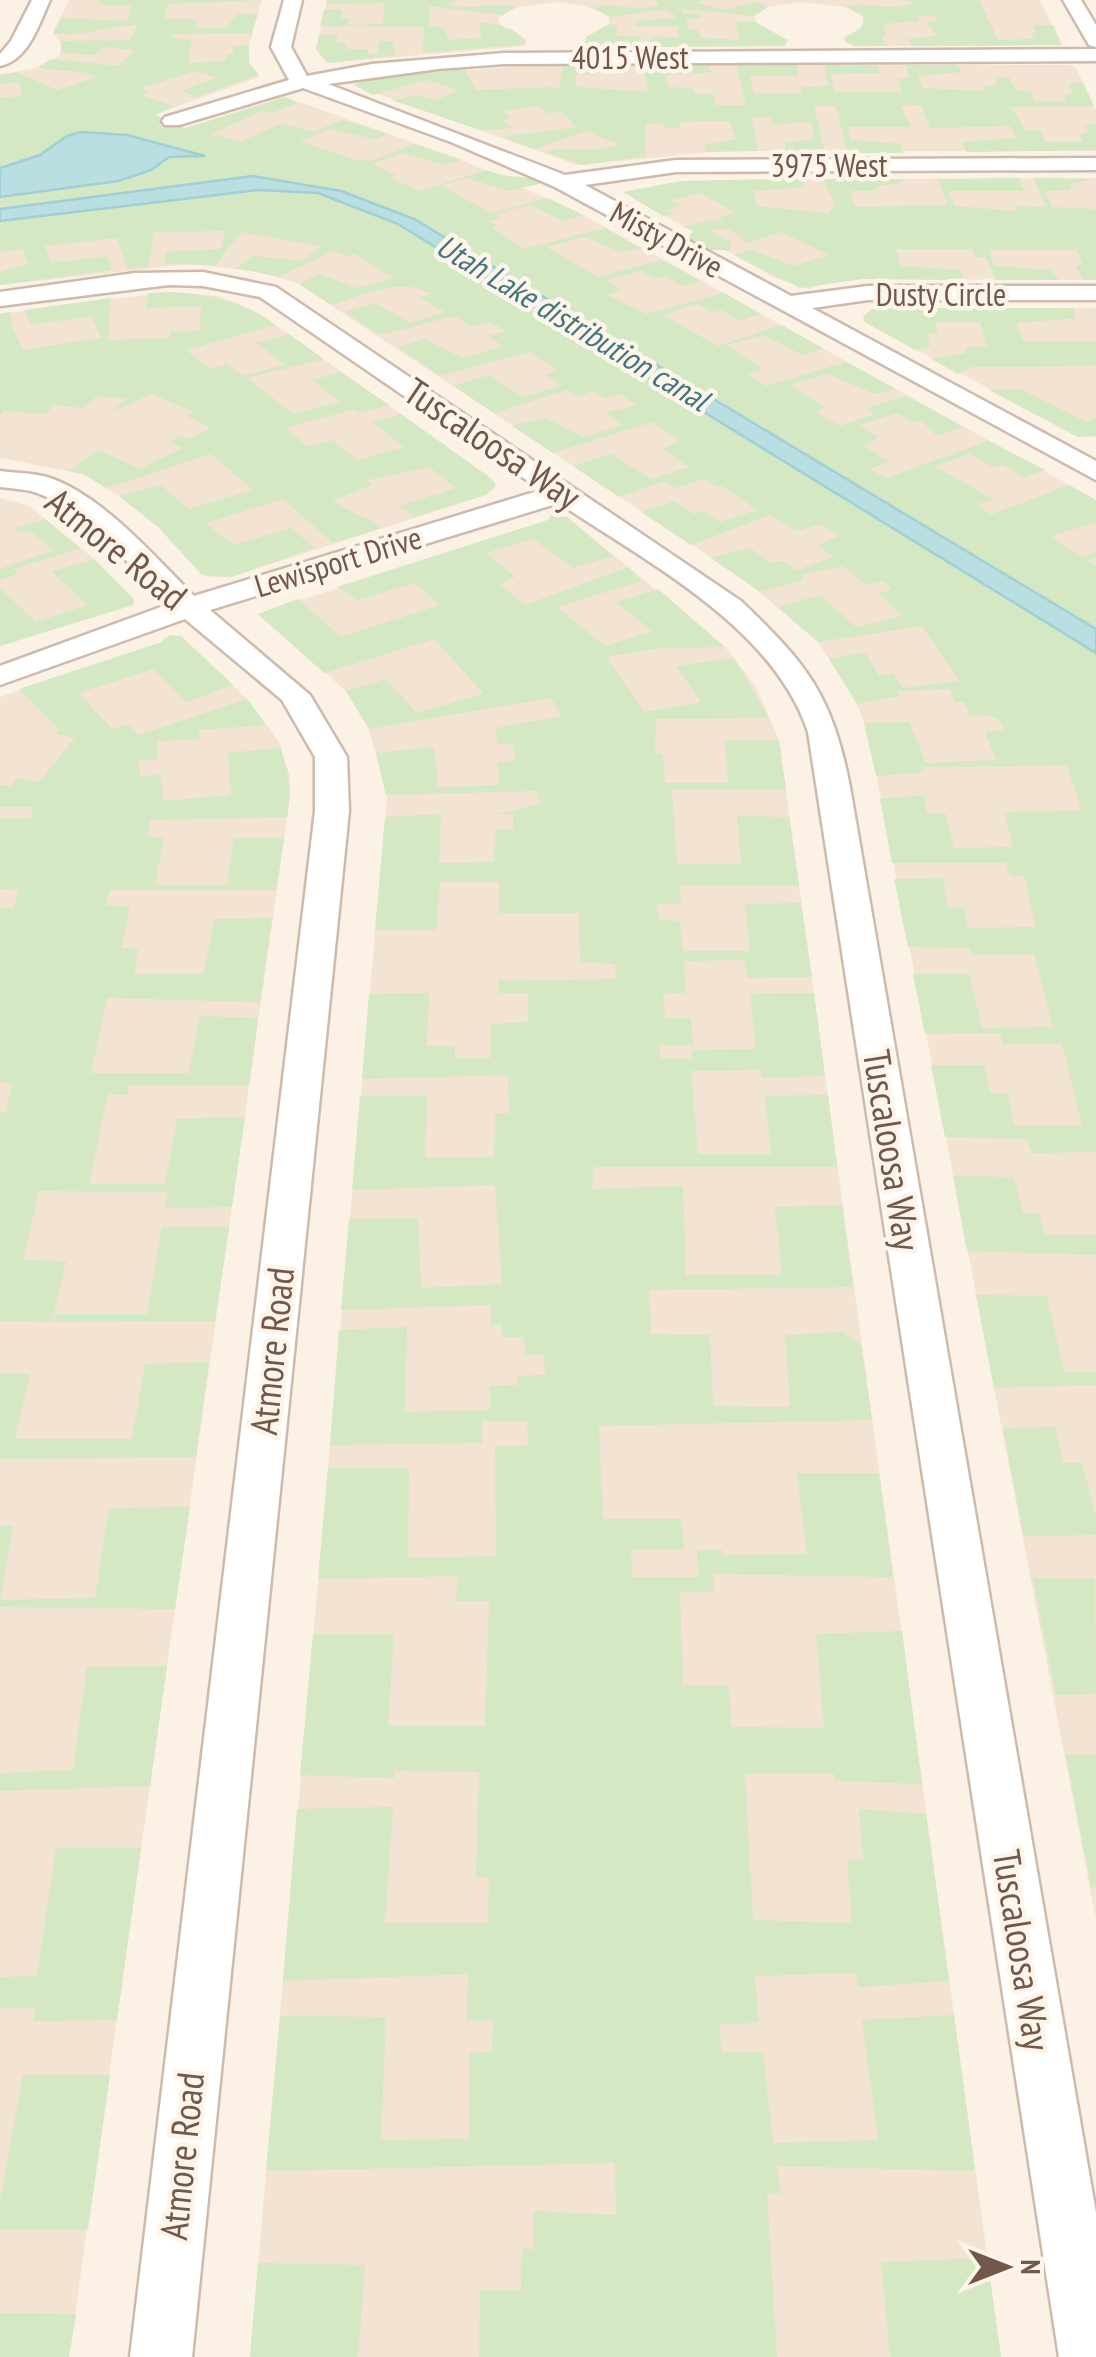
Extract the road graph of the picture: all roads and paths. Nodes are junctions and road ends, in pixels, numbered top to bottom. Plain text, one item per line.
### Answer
1 (41, 0) edge
2 (293, 0) edge
3 (1072, 0) edge
4 (560, 34) dead end
5 (815, 34) dead end
6 (1096, 41) edge
7 (1096, 55) edge
8 (562, 56) junction
9 (824, 57) junction
10 (3, 59) edge
11 (300, 80) junction
12 (172, 121) dead end
13 (1096, 164) edge
14 (563, 182) junction
15 (1096, 293) edge
16 (0, 299) edge
17 (788, 304) junction
18 (1088, 463) edge
19 (15, 480) edge
20 (566, 492) junction
21 (188, 607) junction
22 (0, 676) edge
23 (161, 2357) edge
24 (1090, 2357) edge

1 - 10 street
2 - 11 street
3 - 6 street
4 - 8 street
5 - 9 street
7 - 9 street, 4015 West
8 - 9 street, 4015 West
8 - 11 street, 4015 West
11 - 12 street, 4015 West
11 - 14 street, Misty Drive
13 - 14 street, 3975 West
14 - 17 street, Misty Drive
15 - 17 street, Dusty Circle
16 - 20 street, Tuscaloosa Way
17 - 18 street, Misty Drive
19 - 21 street, Atmore Road
20 - 21 street, Lewisport Drive
20 - 24 street, Tuscaloosa Way
21 - 22 street, Lewisport Drive
21 - 23 street, Atmore Road

